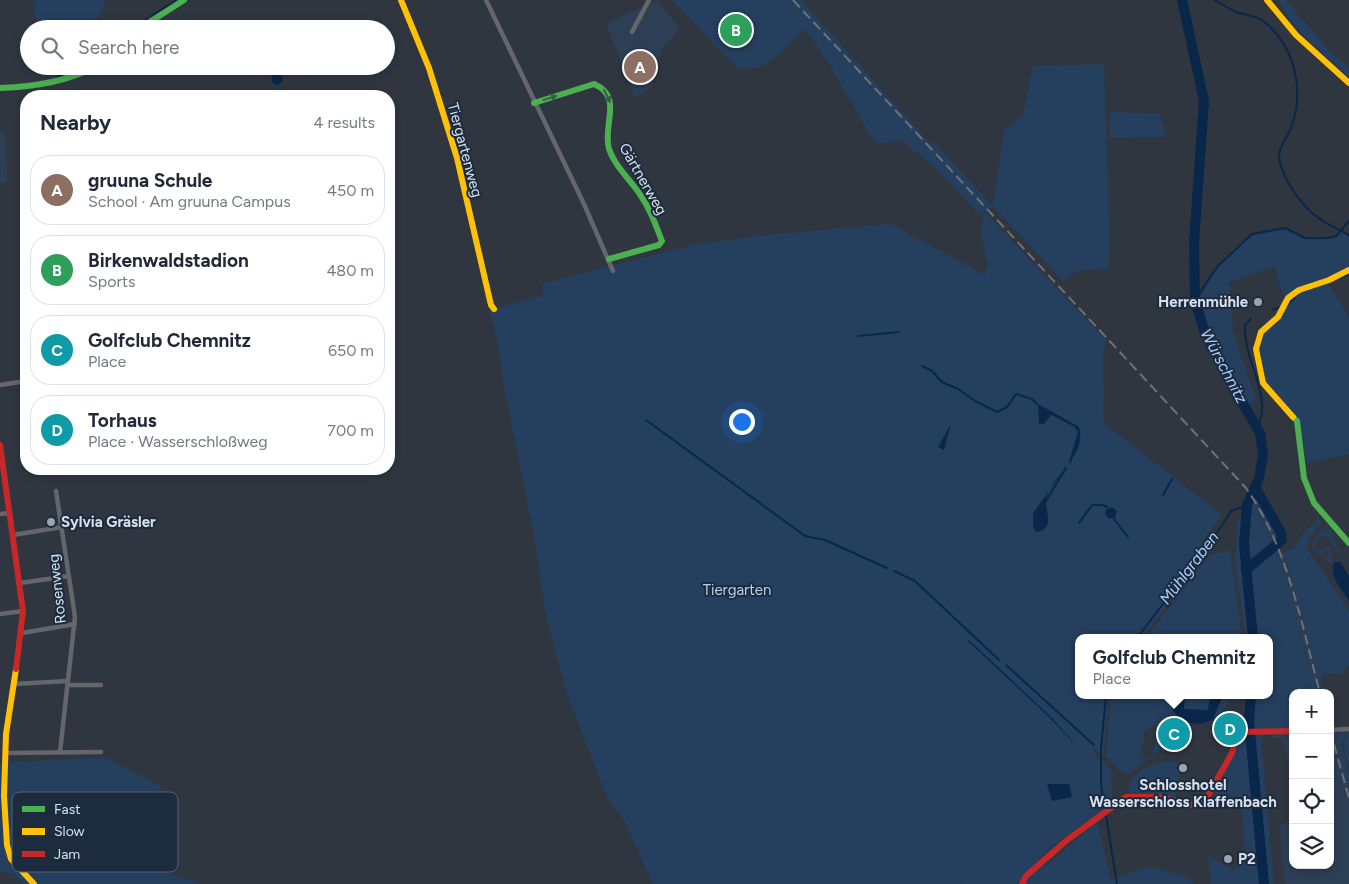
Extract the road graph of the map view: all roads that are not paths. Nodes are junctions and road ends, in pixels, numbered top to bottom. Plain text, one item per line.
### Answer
1 (184, 0) edge
2 (401, 0) edge
3 (486, 0) edge
4 (648, 0) edge
5 (1267, 0) edge
6 (1272, 0) edge
7 (1274, 10) junction
8 (153, 20) edge
9 (632, 32) dead end
10 (77, 75) edge
11 (1349, 83) edge
12 (0, 88) edge
13 (534, 103) junction
14 (610, 259) junction
15 (613, 270) dead end
16 (1349, 270) edge
17 (494, 309) dead end
18 (20, 382) edge
19 (0, 385) edge
20 (0, 445) edge
21 (56, 491) dead end
22 (9, 513) junction
23 (0, 514) edge
24 (62, 527) junction
25 (13, 535) junction
26 (1349, 543) edge
27 (69, 576) junction
28 (20, 583) junction
29 (23, 611) junction
30 (0, 614) edge
31 (75, 624) junction
32 (22, 633) junction
33 (68, 683) junction
34 (14, 684) junction
35 (101, 684) dead end
36 (1349, 728) edge
37 (1334, 730) edge
38 (1289, 731) edge
39 (3, 734) edge
40 (60, 752) junction
41 (101, 752) dead end
42 (6, 753) junction
43 (12, 860) edge
44 (23, 872) edge
45 (34, 884) edge
46 (1022, 884) edge

1 - 8 street
2 - 17 street, Tiergartenweg
3 - 13 street
4 - 9 street
5 - 7 street
6 - 7 street
7 - 11 street
10 - 12 street
13 - 14 street
13 -> 14 street, Gärtnerweg
14 - 15 street
16 - 26 street
18 - 19 street
20 - 22 street
21 - 24 street, Rosenweg
22 - 23 street
22 - 25 street
24 - 25 street
24 - 27 street, Rosenweg
25 - 28 street
27 - 28 street
27 - 31 street, Rosenweg
28 - 29 street
29 - 30 street
29 - 32 street
31 - 32 street
31 - 33 street, Rosenweg
32 - 34 street
33 - 34 street
33 - 35 street
33 - 40 street, Rosenweg
34 - 39 street
36 - 37 street
38 - 46 street
39 - 42 street
40 - 41 street
40 - 42 street
42 - 43 street
44 - 45 street

